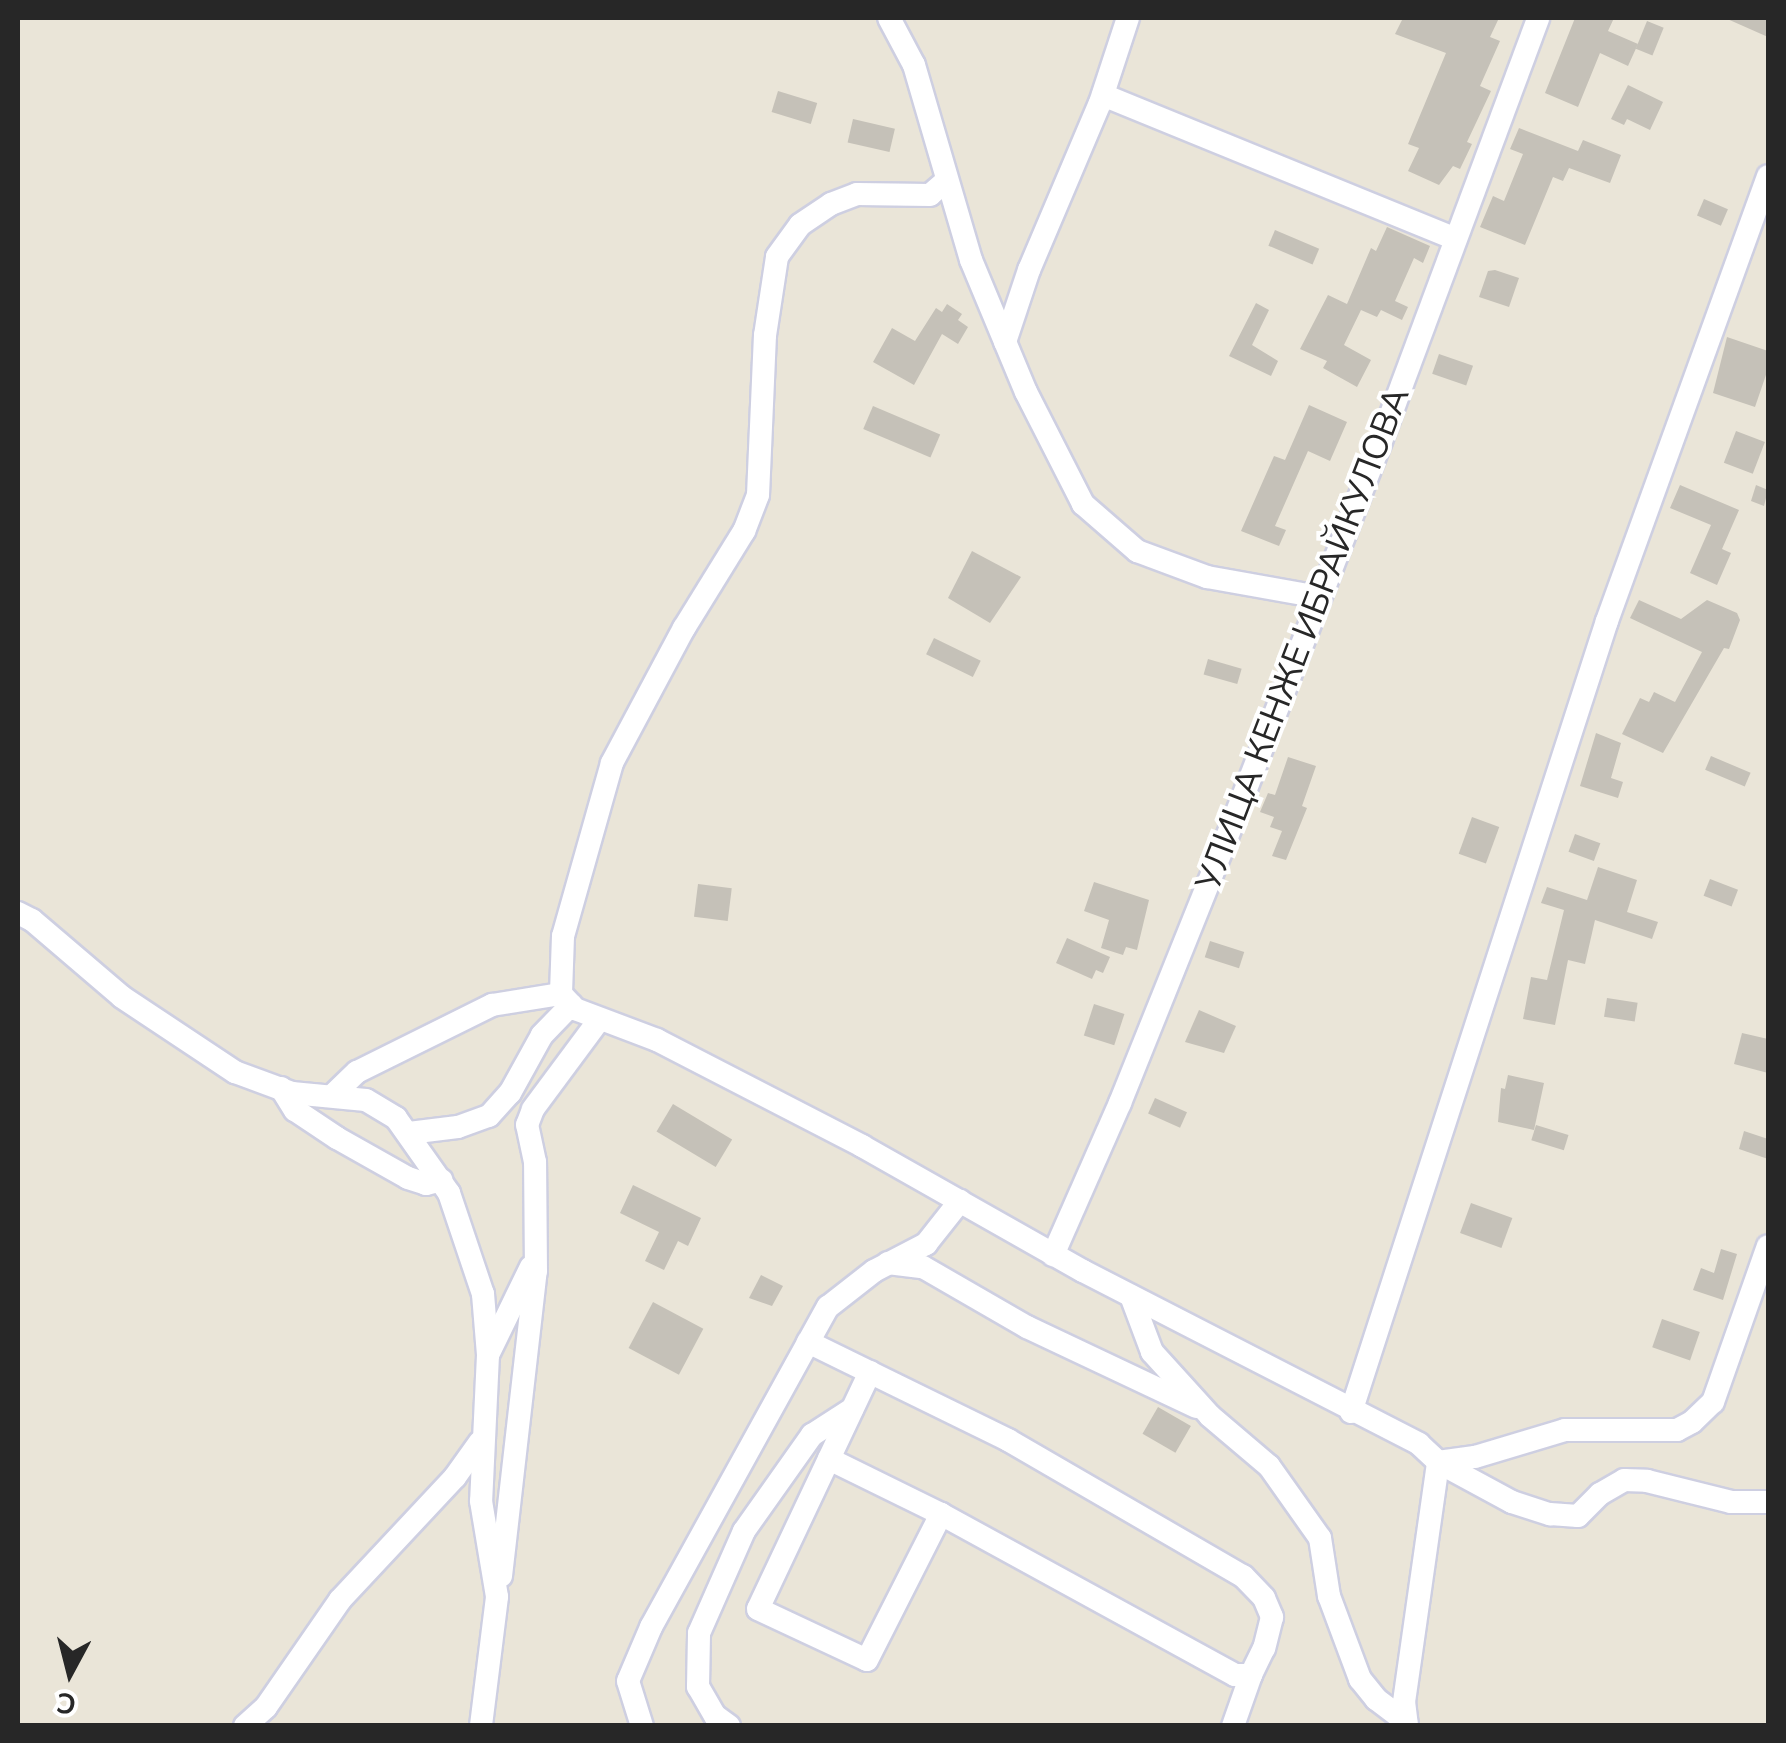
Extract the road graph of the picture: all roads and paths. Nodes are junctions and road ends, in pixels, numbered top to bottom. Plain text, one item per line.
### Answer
1 (889, 18) edge
2 (1128, 18) edge
3 (1538, 18) edge
4 (1103, 95) junction
5 (1768, 176) edge
6 (946, 181) junction
7 (1456, 239) junction
8 (1006, 342) junction
9 (1320, 597) junction
10 (18, 913) edge
11 (566, 1000) junction
12 (599, 1020) junction
13 (281, 1088) junction
14 (334, 1094) junction
15 (489, 1116) junction
16 (528, 1125) junction
17 (409, 1133) junction
18 (442, 1180) junction
19 (960, 1201) junction
20 (1768, 1246) edge
21 (537, 1255) junction
22 (1054, 1255) junction
23 (888, 1264) junction
24 (1131, 1296) junction
25 (808, 1342) junction
26 (488, 1355) junction
27 (870, 1372) junction
28 (852, 1409) junction
29 (1204, 1410) junction
30 (1351, 1412) junction
31 (480, 1442) junction
32 (828, 1459) junction
33 (1438, 1462) junction
34 (1768, 1502) edge
35 (941, 1514) junction
36 (497, 1597) junction
37 (1251, 1676) junction
38 (1406, 1724) edge
39 (244, 1726) edge
40 (481, 1726) edge
41 (642, 1726) edge
42 (729, 1726) edge
43 (1233, 1726) edge

1 - 6 street
2 - 4 street
3 - 7 street, УЛИЦА КЕНЖЕ ИБРАЙКУЛОВА
4 - 7 street
4 - 8 street
5 - 30 street
6 - 8 street
6 - 11 street
7 - 9 street, УЛИЦА КЕНЖЕ ИБРАЙКУЛОВА
8 - 9 street
9 - 22 street, УЛИЦА КЕНЖЕ ИБРАЙКУЛОВА
10 - 13 street
11 - 12 street
11 - 14 street
11 - 15 street
12 - 16 street
12 - 19 street
13 - 14 street
13 - 18 street
14 - 17 street
15 - 16 street
15 - 17 street
16 - 21 street
17 - 18 street
18 - 26 street
19 - 22 street
19 - 23 street
20 - 33 street
21 - 26 street
21 - 36 street
22 - 24 street
23 - 25 street
23 - 29 street
24 - 29 street
24 - 30 street
25 - 27 street
25 - 41 street
26 - 31 street
27 - 28 street
27 - 37 street
28 - 32 street
28 - 42 street
29 - 38 street
30 - 33 street
31 - 36 street
31 - 39 street
32 - 35 street
32 - 35 street
33 - 34 street
33 - 38 street
35 - 37 street
36 - 40 street
37 - 43 street

